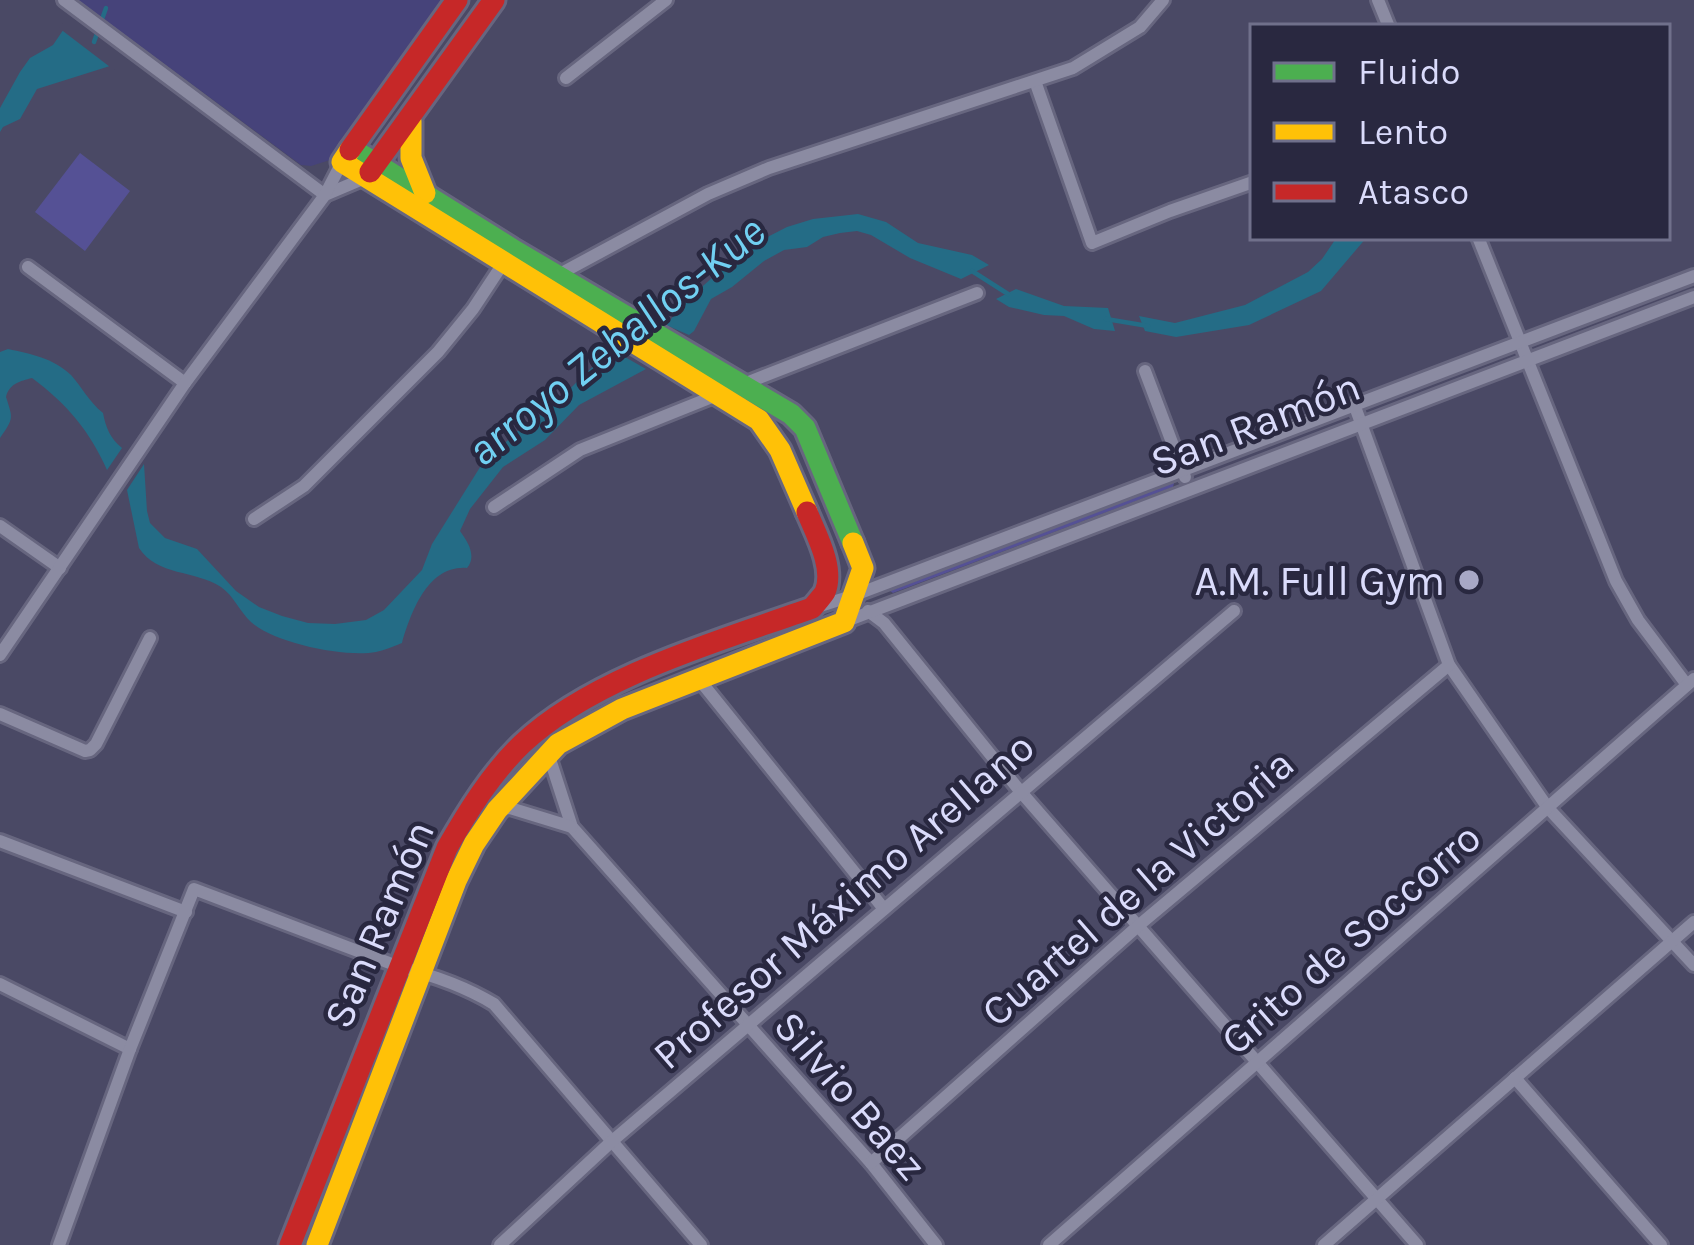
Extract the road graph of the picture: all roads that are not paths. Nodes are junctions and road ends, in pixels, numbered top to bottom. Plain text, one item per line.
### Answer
1 (458, 0) edge
2 (494, 0) edge
3 (666, 0) edge
4 (1163, 0) edge
5 (70, 4) edge
6 (566, 78) dead end
7 (1035, 81) junction
8 (412, 112) junction
9 (347, 156) junction
10 (371, 170) junction
11 (1250, 183) edge
12 (426, 194) junction
13 (325, 195) junction
14 (1479, 240) edge
15 (508, 256) junction
16 (28, 267) dead end
17 (1689, 278) edge
18 (551, 283) junction
19 (976, 293) dead end
20 (1693, 300) edge
21 (1521, 341) junction
22 (1529, 360) junction
23 (686, 363) junction
24 (1145, 371) dead end
25 (185, 383) junction
26 (743, 384) junction
27 (721, 394) junction
28 (1354, 404) junction
29 (1361, 425) junction
30 (1182, 470) junction
31 (1190, 490) junction
32 (494, 507) dead end
33 (254, 519) dead end
34 (0, 526) edge
35 (60, 568) junction
36 (827, 573) junction
37 (868, 594) junction
38 (812, 608) junction
39 (1234, 611) dead end
40 (150, 638) dead end
41 (0, 655) edge
42 (1448, 665) junction
43 (698, 677) junction
44 (1691, 682) edge
45 (0, 714) edge
46 (549, 754) junction
47 (1020, 791) junction
48 (1548, 808) junction
49 (496, 809) junction
50 (572, 827) junction
51 (0, 841) edge
52 (884, 909) junction
53 (185, 912) junction
54 (1694, 922) edge
55 (1138, 926) junction
56 (1673, 940) junction
57 (1694, 965) edge
58 (411, 970) junction
59 (0, 984) edge
60 (748, 1026) junction
61 (130, 1049) junction
62 (1258, 1062) junction
63 (1515, 1078) junction
64 (611, 1142) junction
65 (871, 1163) junction
66 (1376, 1198) junction
67 (927, 1242) edge
68 (59, 1245) edge
69 (290, 1245) edge
70 (317, 1245) edge
71 (500, 1245) edge
72 (700, 1245) edge
73 (1049, 1245) edge
74 (1324, 1245) edge
75 (1417, 1245) edge
76 (1661, 1245) edge

1 - 9 street
2 - 8 street
3 - 6 street
4 - 7 street
5 - 13 street
7 - 11 street
7 - 18 street
8 - 10 street
8 - 12 street
9 - 10 street
9 - 13 street
10 - 12 street
10 - 13 street
10 - 15 street
12 - 15 street
13 - 25 street
14 - 21 street
15 - 18 street
15 - 33 street
16 - 25 street
17 - 20 street
17 - 21 street, San Ramón
18 - 23 street
19 - 26 street
20 - 22 street, San Ramón
21 - 22 street
21 - 28 street, San Ramón
22 - 29 street, San Ramón
22 - 44 street
23 - 26 street
23 - 27 street
24 - 30 street
25 - 35 street
26 - 27 street
26 - 37 street
27 - 32 street
27 - 36 street
28 - 29 street
28 - 30 street, San Ramón
29 - 31 street, San Ramón
29 - 42 street
30 - 31 street
30 - 37 street, San Ramón
31 - 37 street, San Ramón
34 - 35 street
35 - 41 street
36 - 37 street
36 - 38 street
37 - 38 street, San Ramón
37 - 43 street, San Ramón
37 - 47 street
38 - 58 street, San Ramón
39 - 47 street, Profesor Máximo Arellano
40 - 45 street
42 - 48 street
42 - 55 street, Cuartel de la Victoria
43 - 46 street, San Ramón
43 - 52 street
44 - 48 street, Grito de Soccorro
46 - 49 street, San Ramón
46 - 50 street, Silvio Baez
47 - 52 street, Profesor Máximo Arellano
47 - 55 street
48 - 56 street
48 - 62 street, Grito de Soccorro
49 - 50 street
49 - 58 street, San Ramón
50 - 60 street, Silvio Baez
51 - 53 street
52 - 60 street, Profesor Máximo Arellano
53 - 58 street
53 - 61 street
54 - 56 street
55 - 62 street
55 - 65 street, Cuartel de la Victoria
56 - 57 street
56 - 63 street
58 - 64 street
58 - 69 street, San Ramón
58 - 70 street, San Ramón
59 - 61 street
60 - 64 street, Profesor Máximo Arellano
60 - 65 street, Silvio Baez
61 - 68 street
62 - 66 street
62 - 73 street, Grito de Soccorro
63 - 66 street
63 - 76 street
64 - 71 street, Profesor Máximo Arellano
64 - 72 street
65 - 67 street, Silvio Baez
66 - 74 street
66 - 75 street

